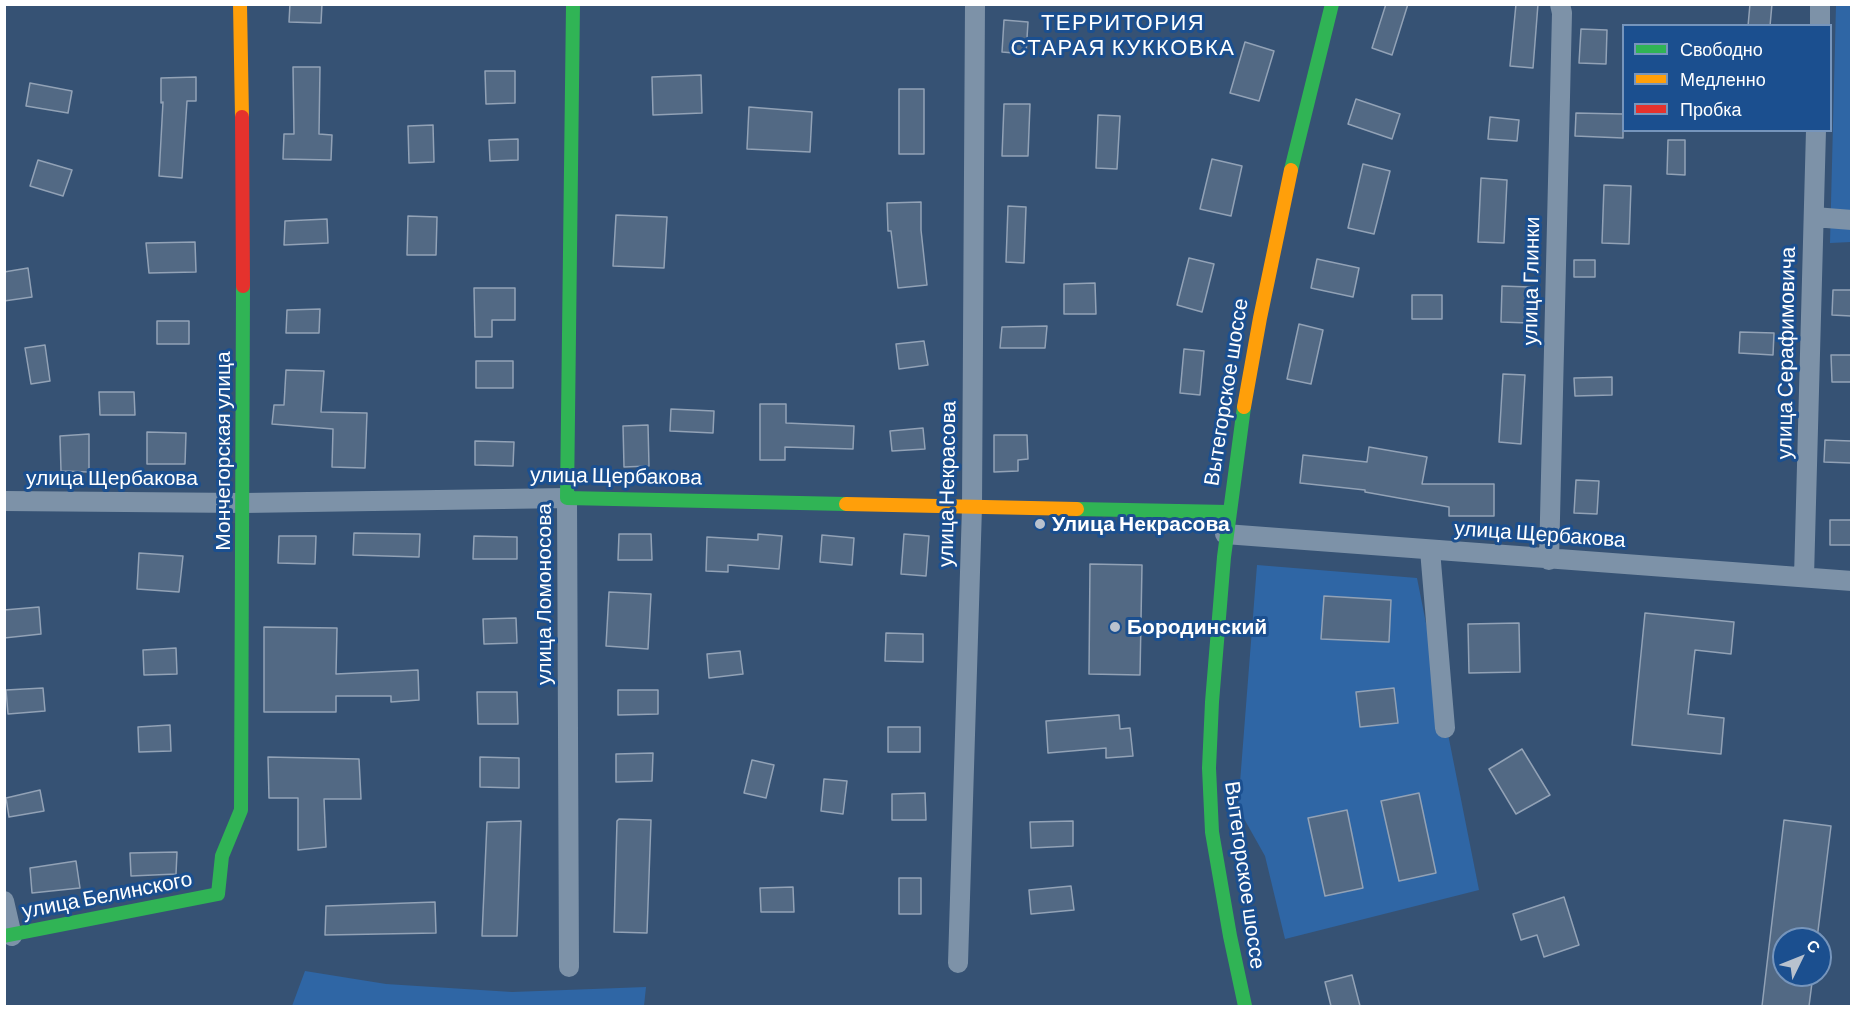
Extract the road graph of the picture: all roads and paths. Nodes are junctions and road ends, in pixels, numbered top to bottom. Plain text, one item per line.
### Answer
1 (240, 4) edge
2 (573, 4) edge
3 (975, 4) edge
4 (1332, 4) edge
5 (1560, 4) edge
6 (1820, 4) edge
7 (1820, 24) edge
8 (1816, 132) edge
9 (1814, 217) junction
10 (1851, 220) edge
11 (567, 498) junction
12 (4, 501) edge
13 (244, 503) junction
14 (972, 507) junction
15 (1228, 512) junction
16 (1226, 534) junction
17 (1430, 550) junction
18 (1549, 560) junction
19 (1804, 577) junction
20 (1851, 581) edge
21 (1445, 729) dead end
22 (218, 894) joint
23 (4, 901) edge
24 (8, 936) edge
25 (958, 963) dead end
26 (569, 967) dead end
27 (1245, 1006) edge

1 - 13 street, Мончегорская улица
2 - 11 street, улица Ломоносова
3 - 14 street, улица Некрасова
4 - 15 street, Вытегорское шоссе
5 - 18 street, улица Глинки
6 - 7 street
8 - 9 street, улица Серафимовича
9 - 10 street
9 - 19 street, улица Серафимовича
11 - 13 street, улица Щербакова
11 - 14 street, улица Щербакова
11 - 26 street, улица Ломоносова
12 - 13 street, улица Щербакова
13 - 22 street, Мончегорская улица
14 - 15 street, улица Щербакова
14 - 25 street, улица Некрасова
15 - 16 street, Вытегорское шоссе
16 - 17 street, улица Щербакова
16 - 27 street, Вытегорское шоссе
17 - 18 street, улица Щербакова
17 - 21 street
18 - 19 street, улица Щербакова
19 - 20 street, улица Щербакова
22 - 24 street, улица Белинского
23 - 24 street

